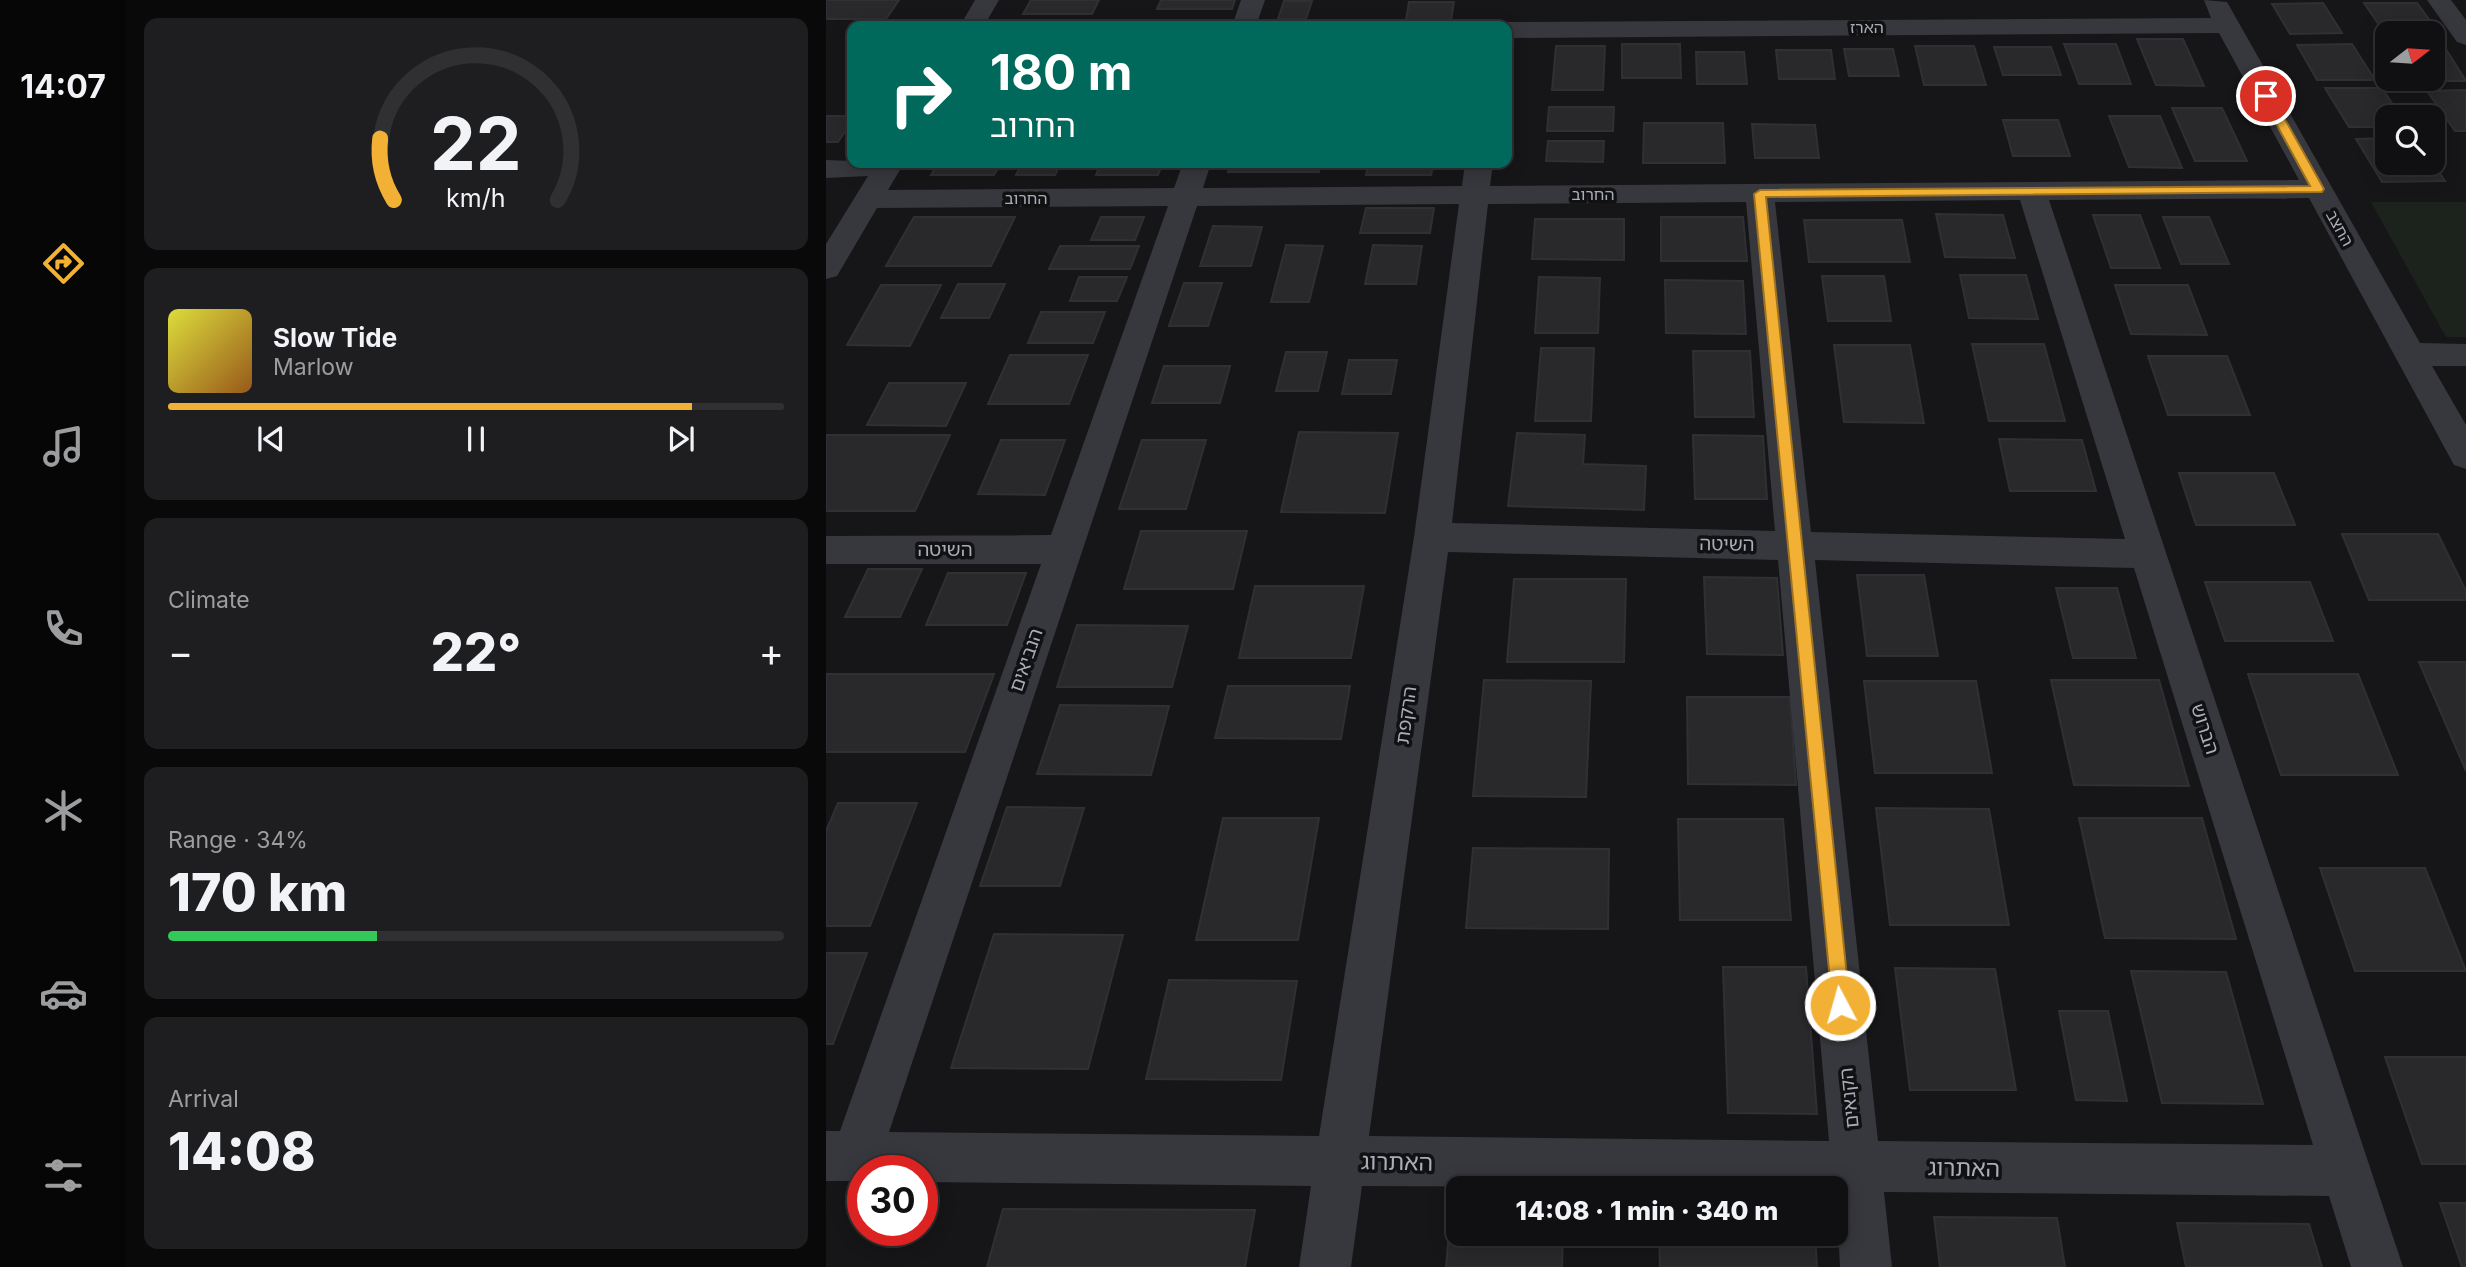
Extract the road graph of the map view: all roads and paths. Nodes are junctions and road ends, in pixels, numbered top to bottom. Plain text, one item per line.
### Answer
1 (988, 0) edge
2 (1253, 0) edge
3 (2440, 0) edge
4 (2221, 13) edge
5 (975, 21) edge
6 (1246, 21) edge
7 (1512, 23) edge
8 (2466, 37) edge
9 (847, 168) edge
10 (886, 168) edge
11 (826, 169) edge
12 (1477, 178) edge
13 (1191, 180) edge
14 (2318, 189) junction
15 (2032, 191) junction
16 (1760, 194) junction
17 (868, 199) junction
18 (826, 269) edge
19 (2410, 354) junction
20 (2466, 355) edge
21 (2466, 456) edge
22 (1432, 537) junction
23 (1794, 545) junction
24 (1064, 549) junction
25 (826, 550) edge
26 (2148, 554) junction
27 (841, 1156) edge
28 (1340, 1161) junction
29 (1856, 1167) junction
30 (2346, 1171) junction
31 (1325, 1267) edge
32 (1866, 1267) edge
33 (2377, 1267) edge

1 - 5 street
2 - 6 street
3 - 8 street
4 - 7 street, הארז
4 - 14 street, החצב
9 - 11 street
10 - 17 street
12 - 13 street, החרוב
12 - 16 street, החרוב
12 - 22 street, הרקפת
13 - 17 street, החרוב
13 - 24 street, הנביאים
14 - 15 street, החרוב
14 - 19 street, החצב
15 - 16 street, החרוב
15 - 26 street, הברוש
16 - 23 street, הקנאים
17 - 18 street
19 - 20 street
19 - 21 street, החצב
22 - 23 street, השיטה
22 - 28 street, הרקפת
23 - 26 street, השיטה
23 - 29 street, הקנאים
24 - 25 street, השיטה
24 - 27 street, הנביאים
26 - 30 street, הברוש
27 - 28 street, האתרוג
28 - 29 street, האתרוג
28 - 31 street, הרקפת
29 - 30 street, האתרוג
29 - 32 street, הקנאים
30 - 33 street, הברוש

